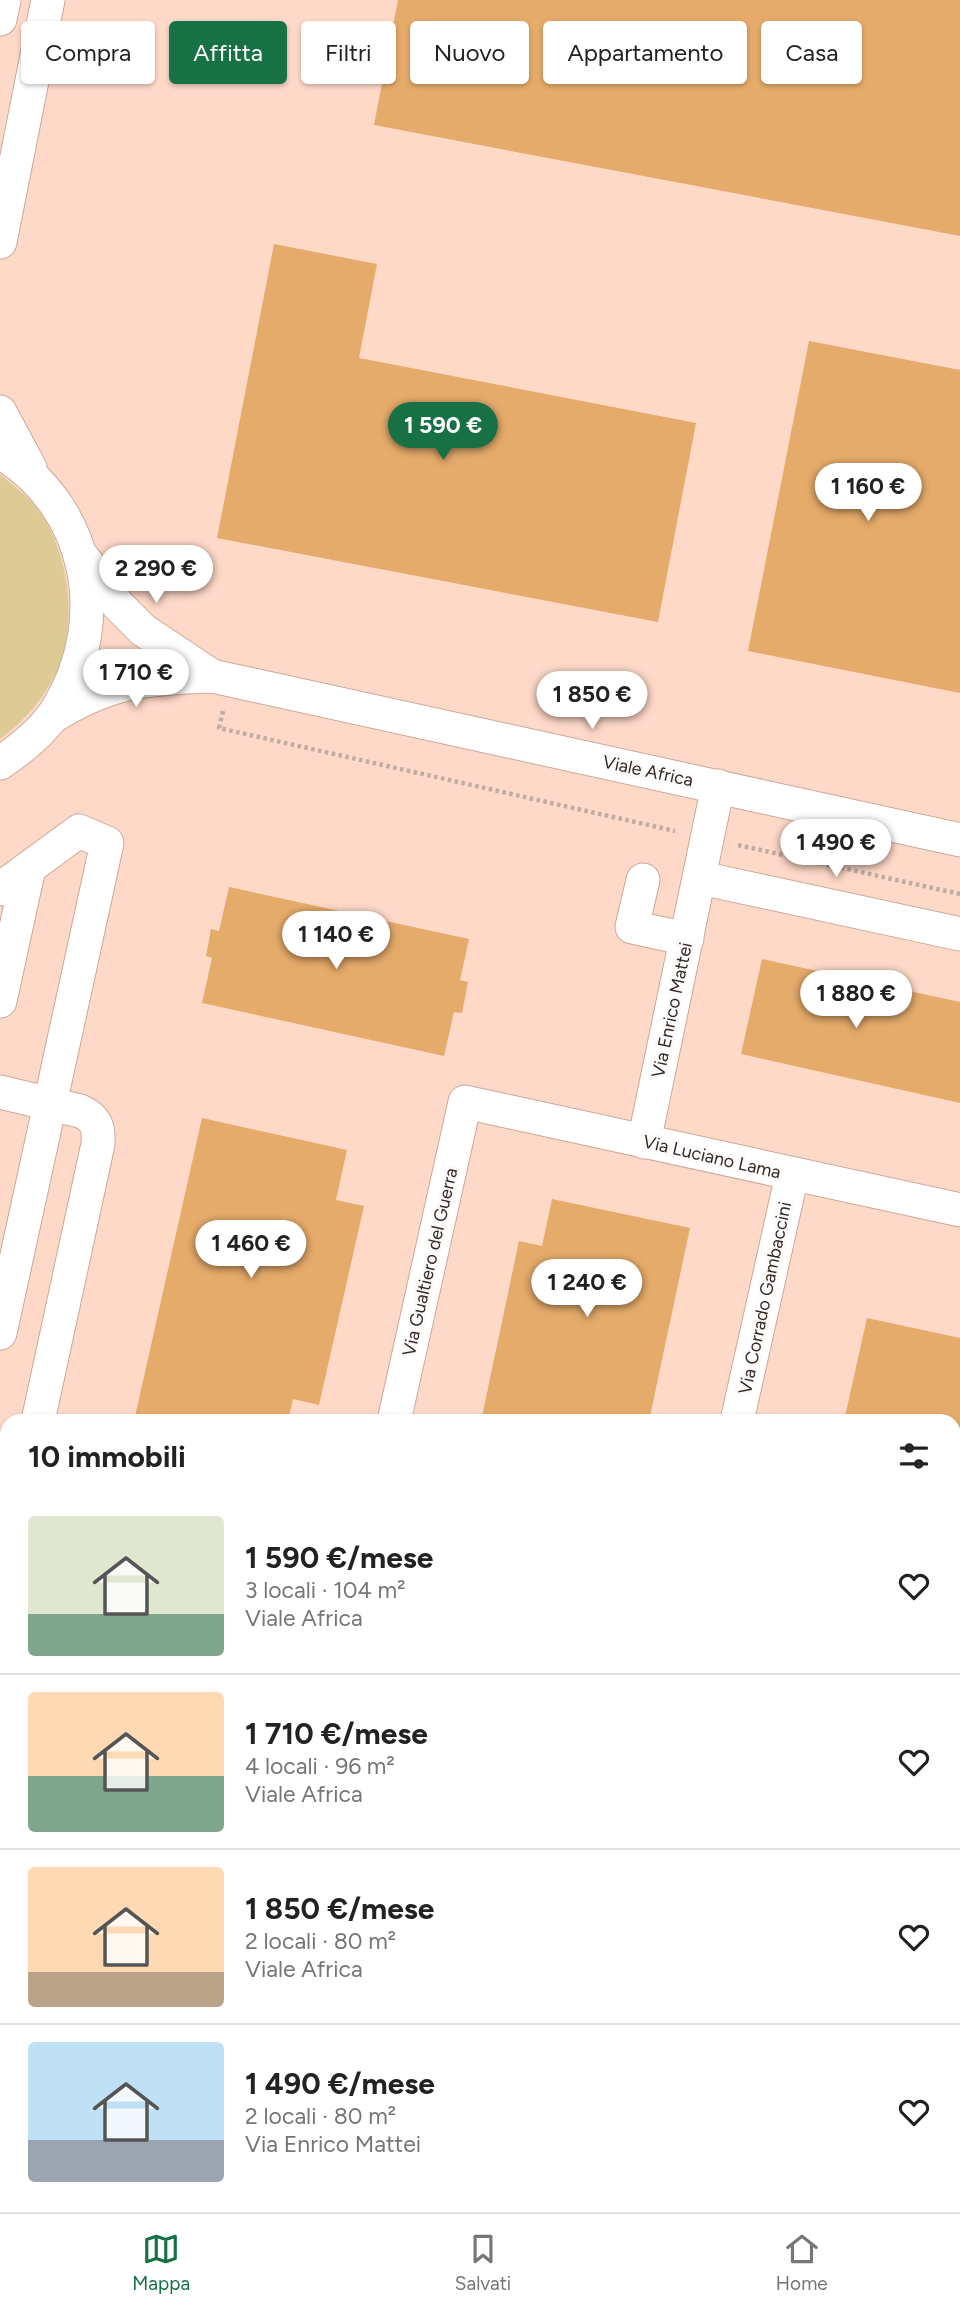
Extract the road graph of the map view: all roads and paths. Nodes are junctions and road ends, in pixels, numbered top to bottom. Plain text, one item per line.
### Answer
1 (4, 0) edge
2 (48, 0) edge
3 (0, 19) edge
4 (0, 242) edge
5 (0, 412) edge
6 (0, 452) edge
7 (38, 482) junction
8 (80, 553) junction
9 (220, 678) junction
10 (52, 717) junction
11 (0, 763) edge
12 (718, 786) junction
13 (709, 838) junction
14 (960, 841) edge
15 (29, 868) junction
16 (701, 878) junction
17 (643, 880) dead end
18 (0, 889) edge
19 (960, 894) edge
20 (960, 934) edge
21 (687, 939) junction
22 (0, 1001) edge
23 (0, 1092) edge
24 (465, 1102) joint
25 (50, 1105) junction
26 (644, 1142) junction
27 (792, 1175) junction
28 (960, 1210) edge
29 (0, 1334) edge
30 (40, 1414) edge
31 (396, 1414) edge
32 (739, 1414) edge

1 - 3 street
2 - 4 street
5 - 7 street
6 - 7 street, Viale Africa
7 - 8 street, Viale Africa
8 - 9 street, Viale Africa
8 - 10 street, Viale Africa
9 - 10 street, Viale Africa
9 - 12 street, Viale Africa
9 - 13 path
10 - 11 street, Viale Africa
12 - 13 street, Via Enrico Mattei
12 - 14 street, Viale Africa
13 - 16 street, Via Enrico Mattei
13 - 19 path
15 - 18 street
15 - 22 street
15 - 25 street
16 - 20 street
16 - 21 street, Via Enrico Mattei
17 - 21 street
21 - 26 street, Via Enrico Mattei
23 - 25 street
24 - 26 street, Via Luciano Lama
24 - 31 street, Via Gualtiero del Guerra
25 - 29 street
25 - 30 street
26 - 27 street, Via Luciano Lama
27 - 28 street, Via Luciano Lama
27 - 32 street, Via Corrado Gambaccini

